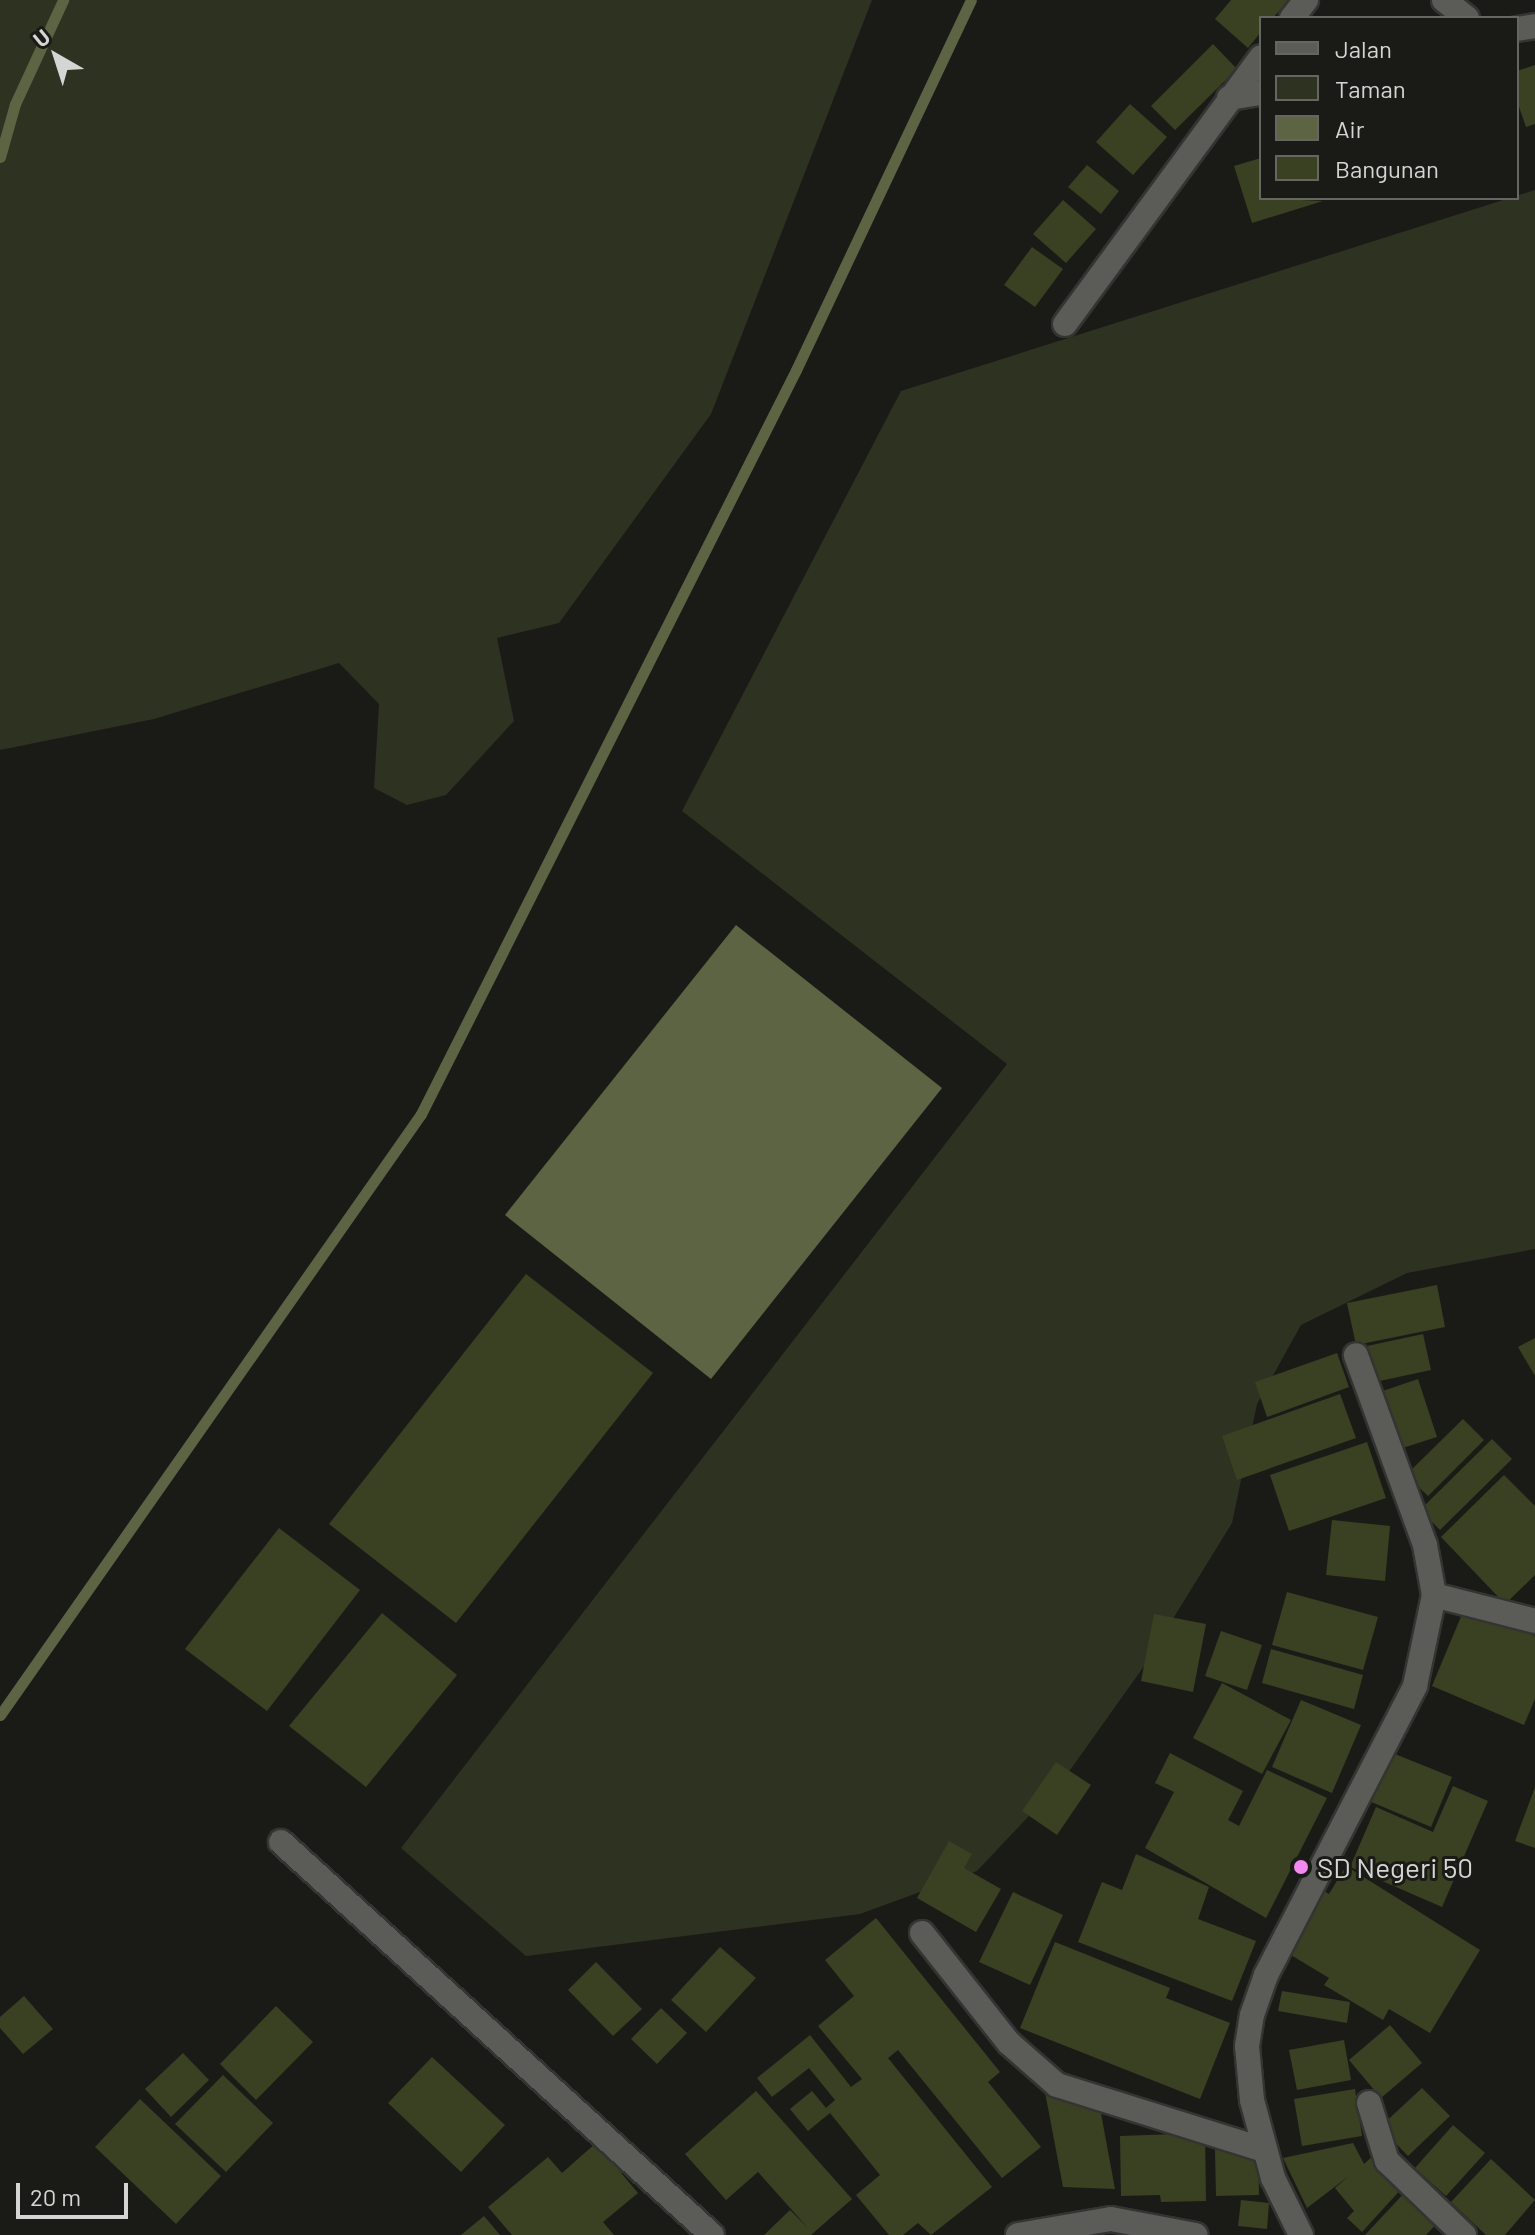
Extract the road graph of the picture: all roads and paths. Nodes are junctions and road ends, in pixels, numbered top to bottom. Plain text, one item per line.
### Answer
1 (1306, 0) edge
2 (1444, 0) edge
3 (1294, 16) edge
4 (1464, 16) edge
5 (1259, 60) edge
6 (1259, 93) edge
7 (1229, 98) junction
8 (1065, 324) dead end
9 (1356, 1355) dead end
10 (1434, 1595) junction
11 (1535, 1621) edge
12 (281, 1842) dead end
13 (922, 1933) dead end
14 (1369, 2103) dead end
15 (1264, 2150) junction
16 (712, 2235) edge
17 (1018, 2235) edge
18 (1195, 2235) edge
19 (1301, 2235) edge
20 (1464, 2235) edge

1 - 3 street
2 - 4 street
5 - 7 street
6 - 7 street
7 - 8 street
9 - 10 street
10 - 11 street
10 - 15 street
12 - 16 street
13 - 15 street
14 - 20 street
15 - 19 street
17 - 18 street

